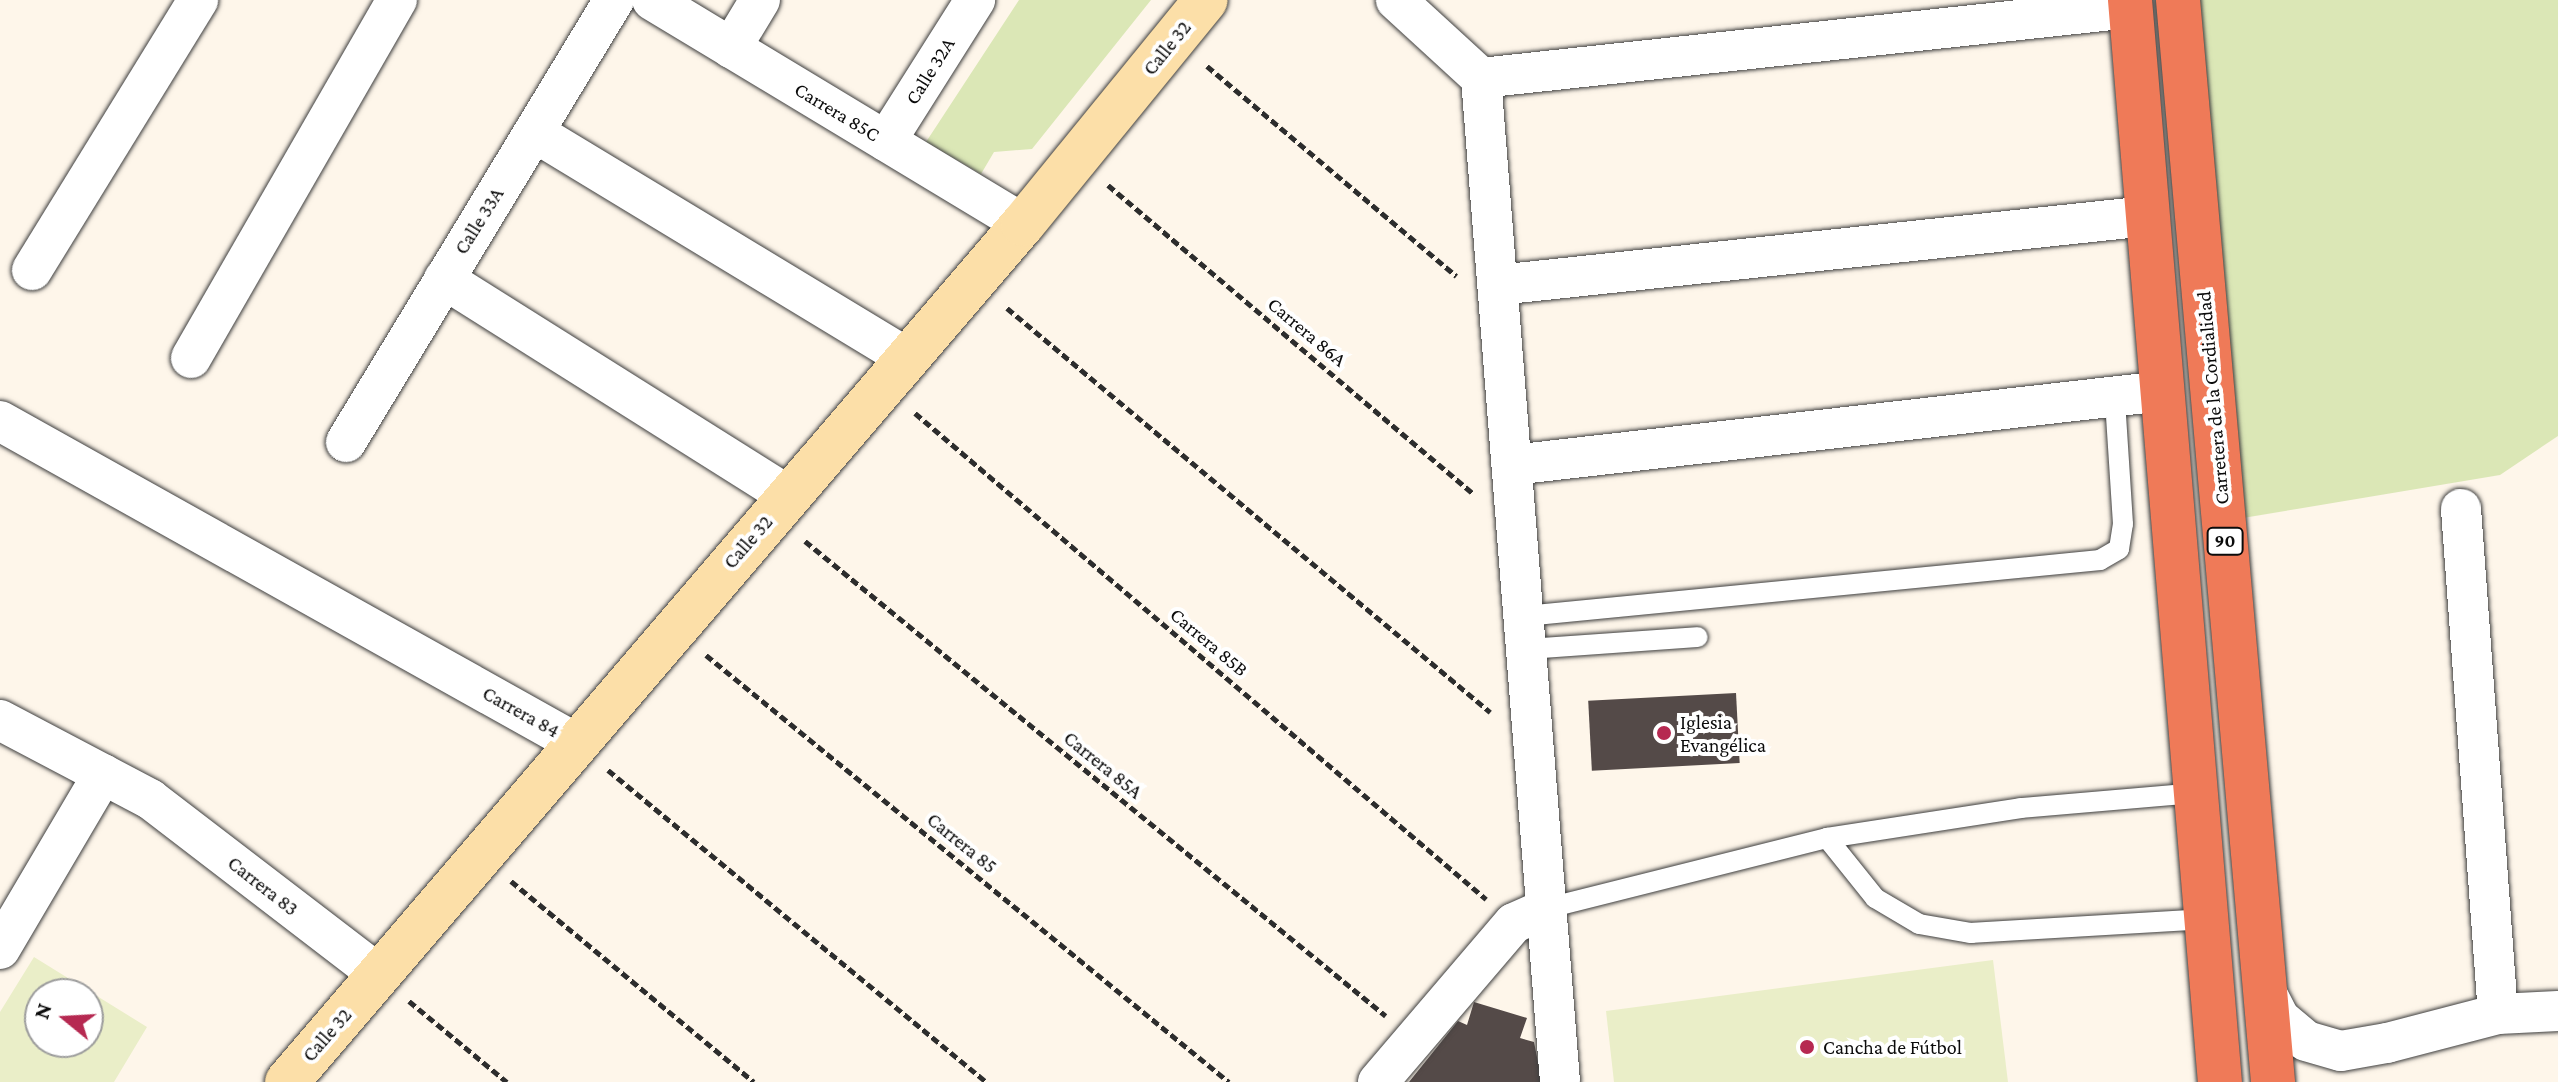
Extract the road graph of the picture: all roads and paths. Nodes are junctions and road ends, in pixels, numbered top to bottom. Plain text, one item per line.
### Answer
1 (198, 0) edge
2 (397, 0) edge
3 (614, 0) edge
4 (652, 0) edge
5 (760, 0) edge
6 (975, 0) edge
7 (1206, 0) edge
8 (1396, 0) edge
9 (2178, 0) edge
10 (2130, 4) edge
11 (1174, 39) junction
12 (731, 48) junction
13 (1481, 78) junction
14 (534, 132) junction
15 (886, 141) junction
16 (1076, 158) junction
17 (2148, 216) junction
18 (1023, 224) junction
19 (32, 270) dead end
20 (444, 279) junction
21 (972, 279) junction
22 (1499, 299) junction
23 (191, 358) dead end
24 (894, 371) junction
25 (2162, 391) junction
26 (2115, 399) junction
27 (0, 421) edge
28 (346, 442) dead end
29 (1512, 465) junction
30 (780, 505) junction
31 (2461, 509) dead end
32 (1517, 530) junction
33 (674, 629) junction
34 (1526, 633) junction
35 (1698, 637) dead end
36 (0, 720) edge
37 (576, 743) junction
38 (1533, 748) junction
39 (103, 774) junction
40 (2196, 793) junction
41 (1827, 838) junction
42 (480, 856) junction
43 (1531, 915) junction
44 (2206, 919) junction
45 (0, 949) edge
46 (379, 975) junction
47 (2263, 986) junction
48 (2558, 1011) edge
49 (2498, 1014) junction
50 (1414, 1039) junction
51 (2376, 1045) junction
52 (287, 1082) edge
53 (507, 1082) edge
54 (754, 1082) edge
55 (987, 1082) edge
56 (1229, 1082) edge
57 (1378, 1082) edge
58 (1560, 1082) edge
59 (2220, 1082) edge
60 (2273, 1082) edge
61 (2326, 1082) edge

1 - 19 street
2 - 23 street
3 - 14 street, Calle 33A
4 - 12 street, Carrera 85C
5 - 12 street
6 - 15 street, Calle 32A
7 - 11 street, Calle 32
8 - 13 street
9 - 47 highway, Carretera de la Cordialidad / 90
10 - 13 street
10 - 17 highway, 90
11 - 16 street, Calle 32
11 - 22 path
12 - 15 street, Carrera 85C
13 - 22 street
14 - 20 street, Calle 33A
14 - 24 street
15 - 18 street, Carrera 85C
16 - 18 street, Calle 32
16 - 32 path, Carrera 86A
17 - 22 street
17 - 25 highway, 90
18 - 21 street, Calle 32
20 - 28 street, Calle 33A
20 - 30 street
21 - 24 street, Calle 32
21 - 38 path
22 - 29 street
24 - 30 street, Calle 32
24 - 43 path, Carrera 85B
25 - 26 street
25 - 40 highway, 90
26 - 29 street
26 - 34 lane
27 - 37 street, Carrera 84
29 - 32 street
30 - 33 street, Calle 32
30 - 50 path, Carrera 85A
31 - 49 street
32 - 34 street
33 - 37 street, Calle 32
33 - 56 path, Carrera 85
34 - 35 lane
34 - 38 street
36 - 39 street, Carrera 83
37 - 42 street, Calle 32
37 - 55 path, Carrera 84
38 - 43 street
39 - 45 street
39 - 46 street, Carrera 83
40 - 41 lane
40 - 44 highway, 90
41 - 43 lane
41 - 44 lane
42 - 46 street, Calle 32
42 - 54 path
43 - 50 street
43 - 58 street
44 - 59 highway, 90
46 - 52 street, Calle 32
46 - 53 path
47 - 51 street
47 - 60 highway, Carretera de la Cordialidad / 90
48 - 49 street
49 - 51 street
50 - 57 street
51 - 61 street

